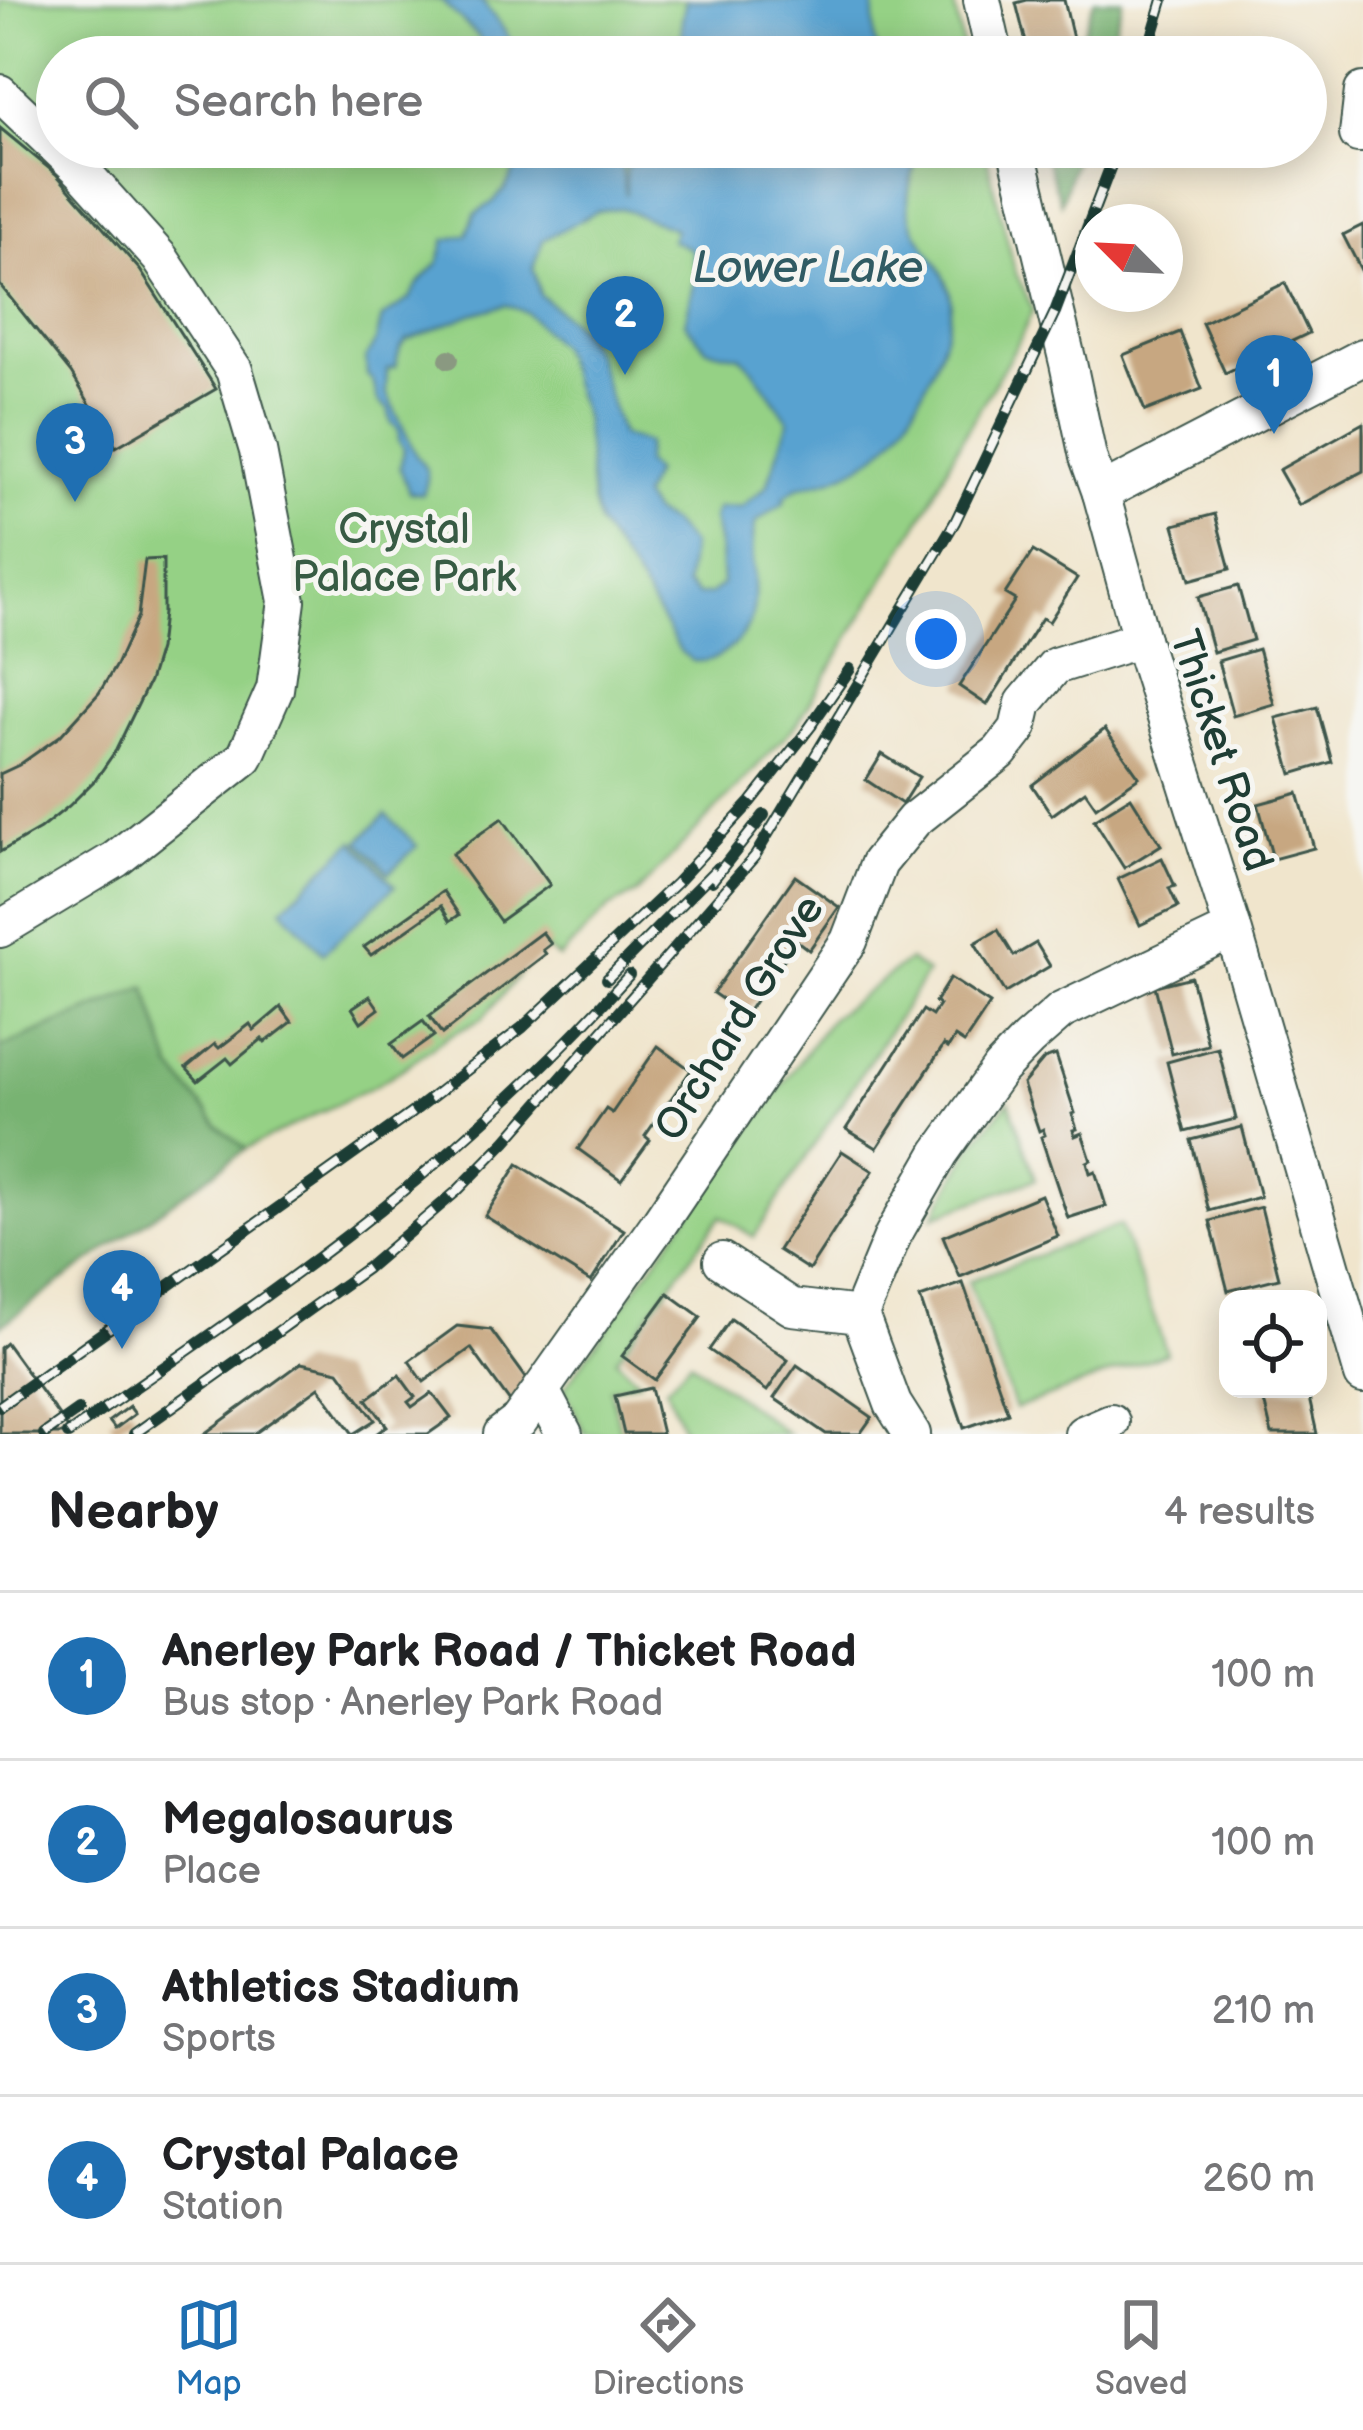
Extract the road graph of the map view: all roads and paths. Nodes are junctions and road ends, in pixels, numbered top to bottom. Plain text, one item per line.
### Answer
1 (982, 0) edge
2 (990, 36) edge
3 (1363, 91) edge
4 (0, 93) edge
5 (36, 128) edge
6 (1363, 134) edge
7 (78, 168) edge
8 (1021, 168) edge
9 (1363, 357) edge
10 (1101, 494) junction
11 (1141, 639) junction
12 (0, 929) edge
13 (1233, 929) junction
14 (722, 1261) dead end
15 (860, 1316) junction
16 (1363, 1375) edge
17 (541, 1390) junction
18 (502, 1434) edge
19 (563, 1434) edge
20 (912, 1434) edge

1 - 2 street
3 - 6 street
4 - 5 street
7 - 12 street
8 - 10 street, Thicket Road
9 - 10 street
10 - 11 street, Thicket Road
11 - 13 street, Thicket Road
11 - 17 street, Orchard Grove
13 - 15 street
13 - 16 street, Thicket Road
14 - 15 street
15 - 20 street
17 - 18 street, Orchard Grove
17 - 19 street

